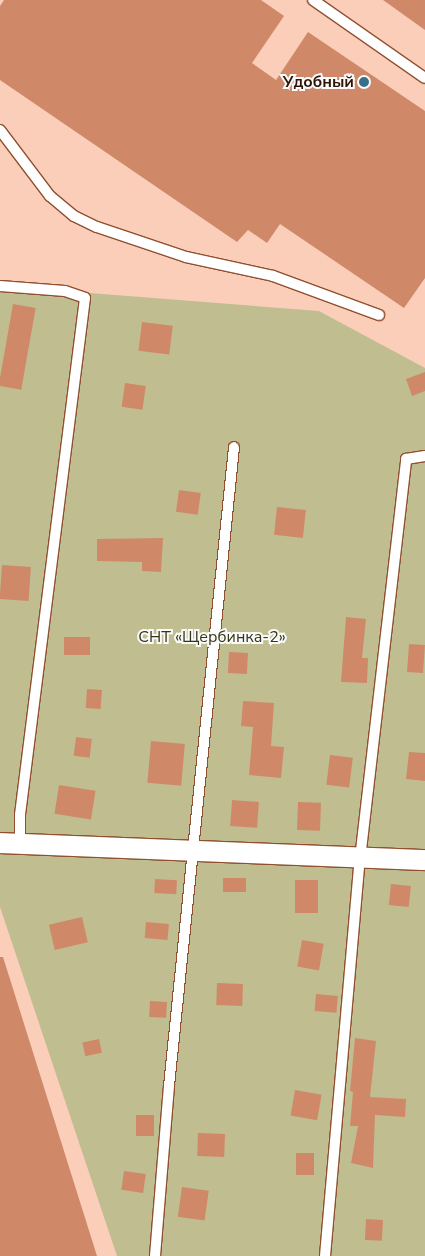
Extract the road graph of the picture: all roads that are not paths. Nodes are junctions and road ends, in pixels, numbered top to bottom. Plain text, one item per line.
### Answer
1 (313, 0) edge
2 (425, 78) edge
3 (0, 130) edge
4 (0, 286) edge
5 (379, 315) dead end
6 (234, 447) dead end
7 (425, 456) edge
8 (0, 843) edge
9 (20, 846) junction
10 (194, 853) junction
11 (360, 859) junction
12 (425, 860) edge
13 (155, 1256) edge
14 (325, 1256) edge

1 - 2 lane
3 - 5 lane
4 - 9 lane
6 - 10 lane
7 - 11 lane
8 - 9 street
9 - 10 street
10 - 11 street
10 - 13 lane
11 - 12 street
11 - 14 lane

